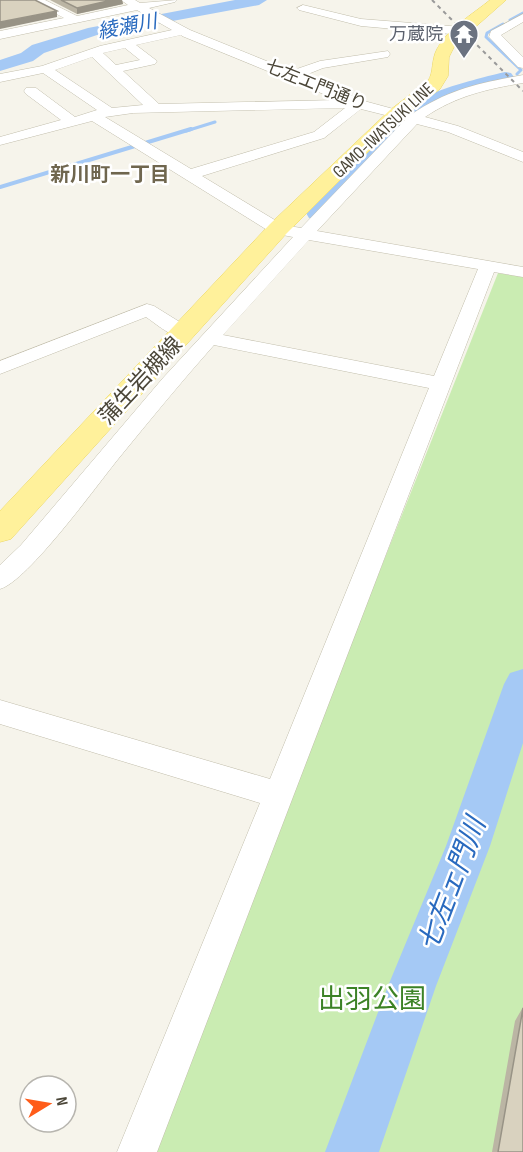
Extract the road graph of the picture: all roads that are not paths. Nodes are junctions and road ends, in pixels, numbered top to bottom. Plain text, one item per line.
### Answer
1 (36, 0) edge
2 (127, 0) edge
3 (171, 0) edge
4 (499, 0) edge
5 (322, 3) dead end
6 (142, 7) junction
7 (353, 9) dead end
8 (480, 16) junction
9 (74, 19) junction
10 (520, 22) edge
11 (398, 26) junction
12 (181, 30) junction
13 (462, 31) junction
14 (2, 33) edge
15 (131, 48) dead end
16 (95, 54) junction
17 (384, 54) dead end
18 (523, 64) edge
19 (45, 69) junction
20 (112, 70) junction
21 (291, 76) junction
22 (0, 78) edge
23 (523, 79) edge
24 (62, 80) junction
25 (32, 91) dead end
26 (359, 104) junction
27 (155, 108) junction
28 (102, 114) junction
29 (396, 114) junction
30 (415, 118) junction
31 (73, 122) junction
32 (0, 141) edge
33 (523, 157) edge
34 (188, 175) junction
35 (278, 229) junction
36 (305, 234) junction
37 (488, 266) junction
38 (523, 272) edge
39 (184, 333) junction
40 (211, 339) junction
41 (0, 368) edge
42 (441, 384) junction
43 (0, 531) edge
44 (0, 580) edge
45 (0, 712) edge
46 (279, 795) junction
47 (137, 1152) edge

1 - 9 street
2 - 6 street, 七左エ門通り
3 - 6 street
4 - 8 main road, GAMO-IWATSUKI LINE
5 - 11 street
6 - 9 street
6 - 12 street, 七左エ門通り
7 - 11 street
8 - 10 street
8 - 13 main road, GAMO-IWATSUKI LINE
9 - 14 street
10 - 18 street
11 - 13 street
12 - 16 street
12 - 21 street, 七左エ門通り
13 - 29 main road, GAMO-IWATSUKI LINE
15 - 20 street
16 - 19 street
16 - 20 street
16 - 24 street
17 - 21 street
19 - 22 street
19 - 24 street
20 - 27 street
21 - 26 street, 七左エ門通り
23 - 30 street
24 - 28 street
25 - 31 street
26 - 27 street
26 - 29 street, 七左エ門通り
26 - 34 street
27 - 28 street
28 - 31 street
28 - 34 street
29 - 30 street, 七左エ門通り
29 - 35 main road, GAMO-IWATSUKI LINE
30 - 33 street, 七左エ門通り
30 - 36 street
31 - 32 street
34 - 35 street
35 - 36 street
35 - 39 main road, 蒲生岩槻線
36 - 37 street
36 - 40 street
37 - 38 street
37 - 42 street
39 - 41 street
39 - 43 main road, 蒲生岩槻線
40 - 42 street
40 - 44 street
42 - 46 street
45 - 46 street
46 - 47 street

